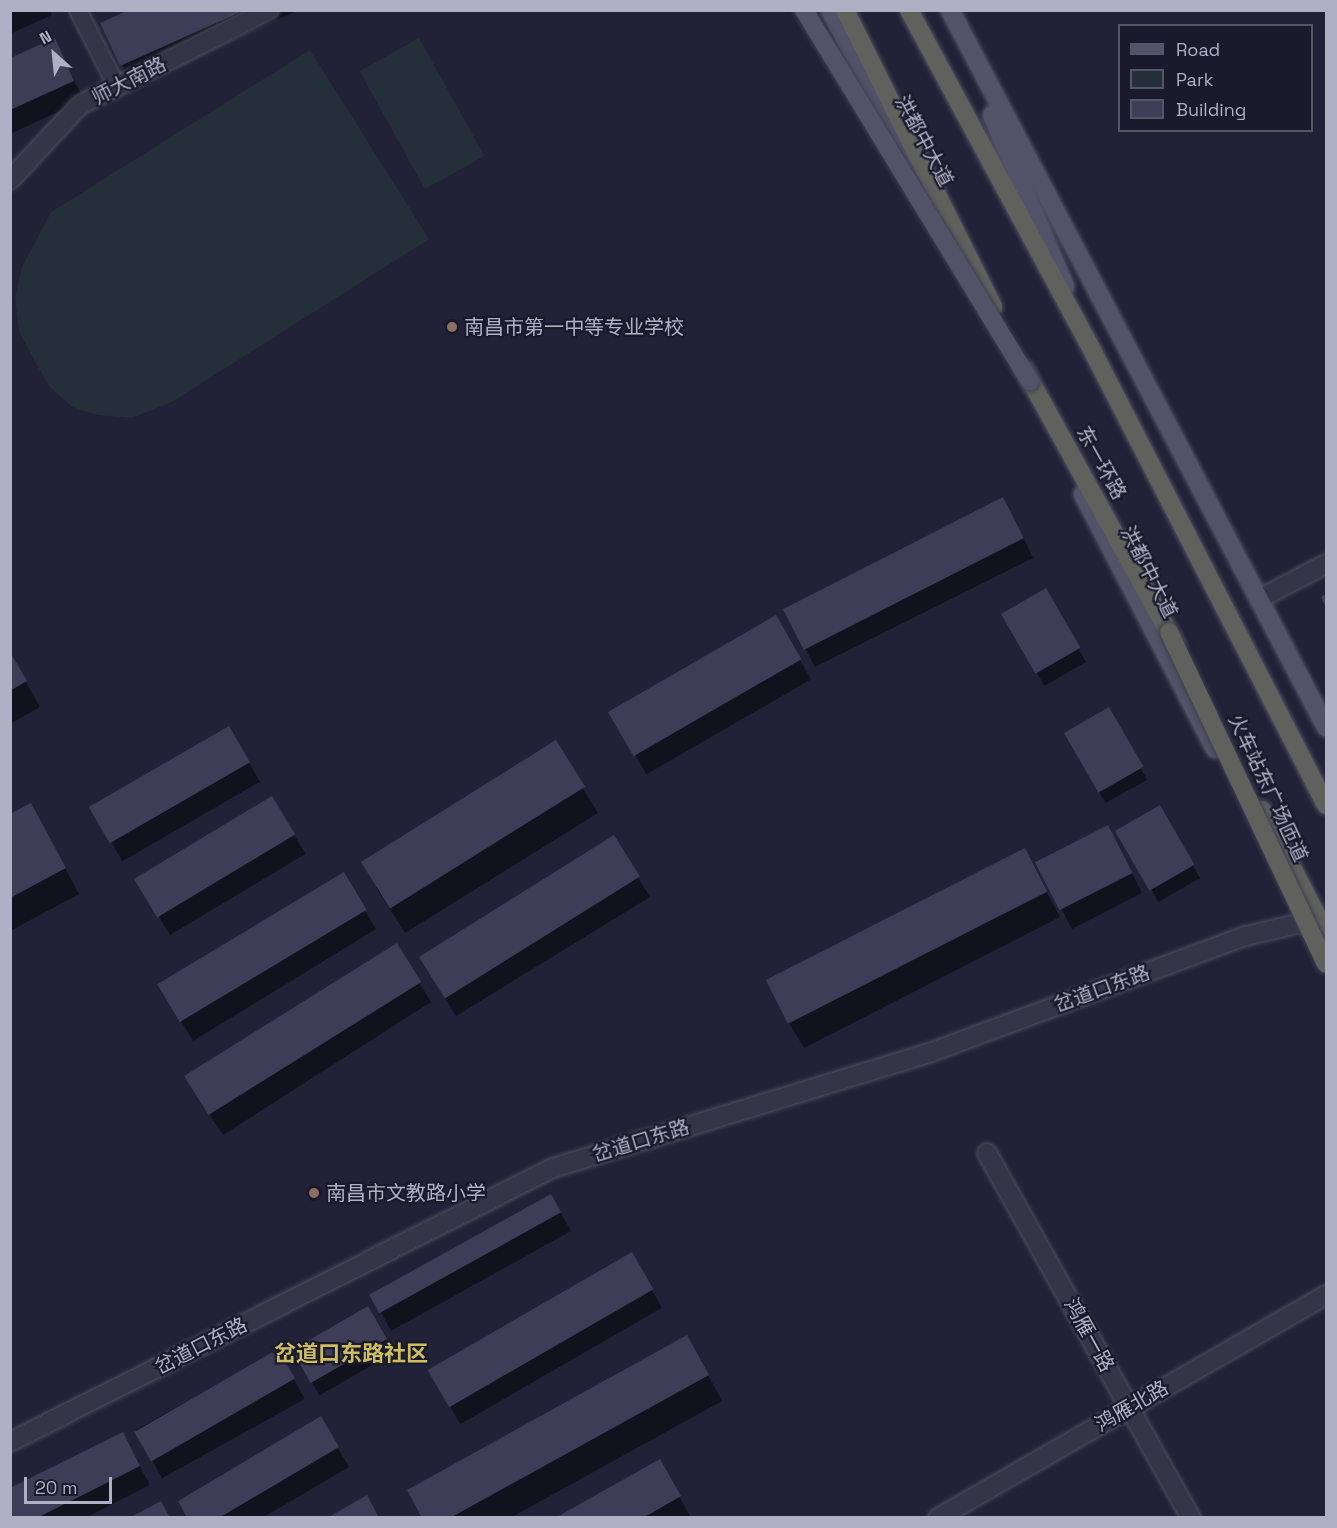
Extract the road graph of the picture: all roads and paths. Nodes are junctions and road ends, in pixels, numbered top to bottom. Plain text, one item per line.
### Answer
1 (78, 10) edge
2 (269, 10) edge
3 (804, 10) edge
4 (830, 10) edge
5 (845, 10) edge
6 (909, 10) edge
7 (949, 10) edge
8 (117, 87) junction
9 (10, 180) edge
10 (1094, 354) junction
11 (1030, 382) junction
12 (1326, 564) edge
13 (1259, 599) junction
14 (1169, 632) junction
15 (1326, 727) edge
16 (1326, 805) edge
17 (1305, 922) junction
18 (1326, 933) edge
19 (1326, 964) edge
20 (987, 1153) dead end
21 (1326, 1295) edge
22 (1130, 1408) junction
23 (10, 1443) edge
24 (938, 1518) edge
25 (1191, 1518) edge

1 - 8 lane
2 - 8 street, 师大南路
3 - 11 main road, bridge
4 - 17 main road, 洪都中大道
5 - 11 highway, 东一环路, bridge
6 - 10 highway
7 - 10 main road
7 - 13 main road
8 - 9 street, 师大南路
10 - 16 highway
11 - 14 highway, 东一环路
12 - 13 street
13 - 15 main road
14 - 18 highway, 东一环路, bridge
14 - 19 highway, 火车站东广场匝道, bridge
17 - 19 main road, 洪都中大道
17 - 23 street, 岔道口东路
20 - 22 street, 鸿雁一路
21 - 22 street, 鸿雁北路
22 - 24 street, 鸿雁北路
22 - 25 street, 鸿雁一路

